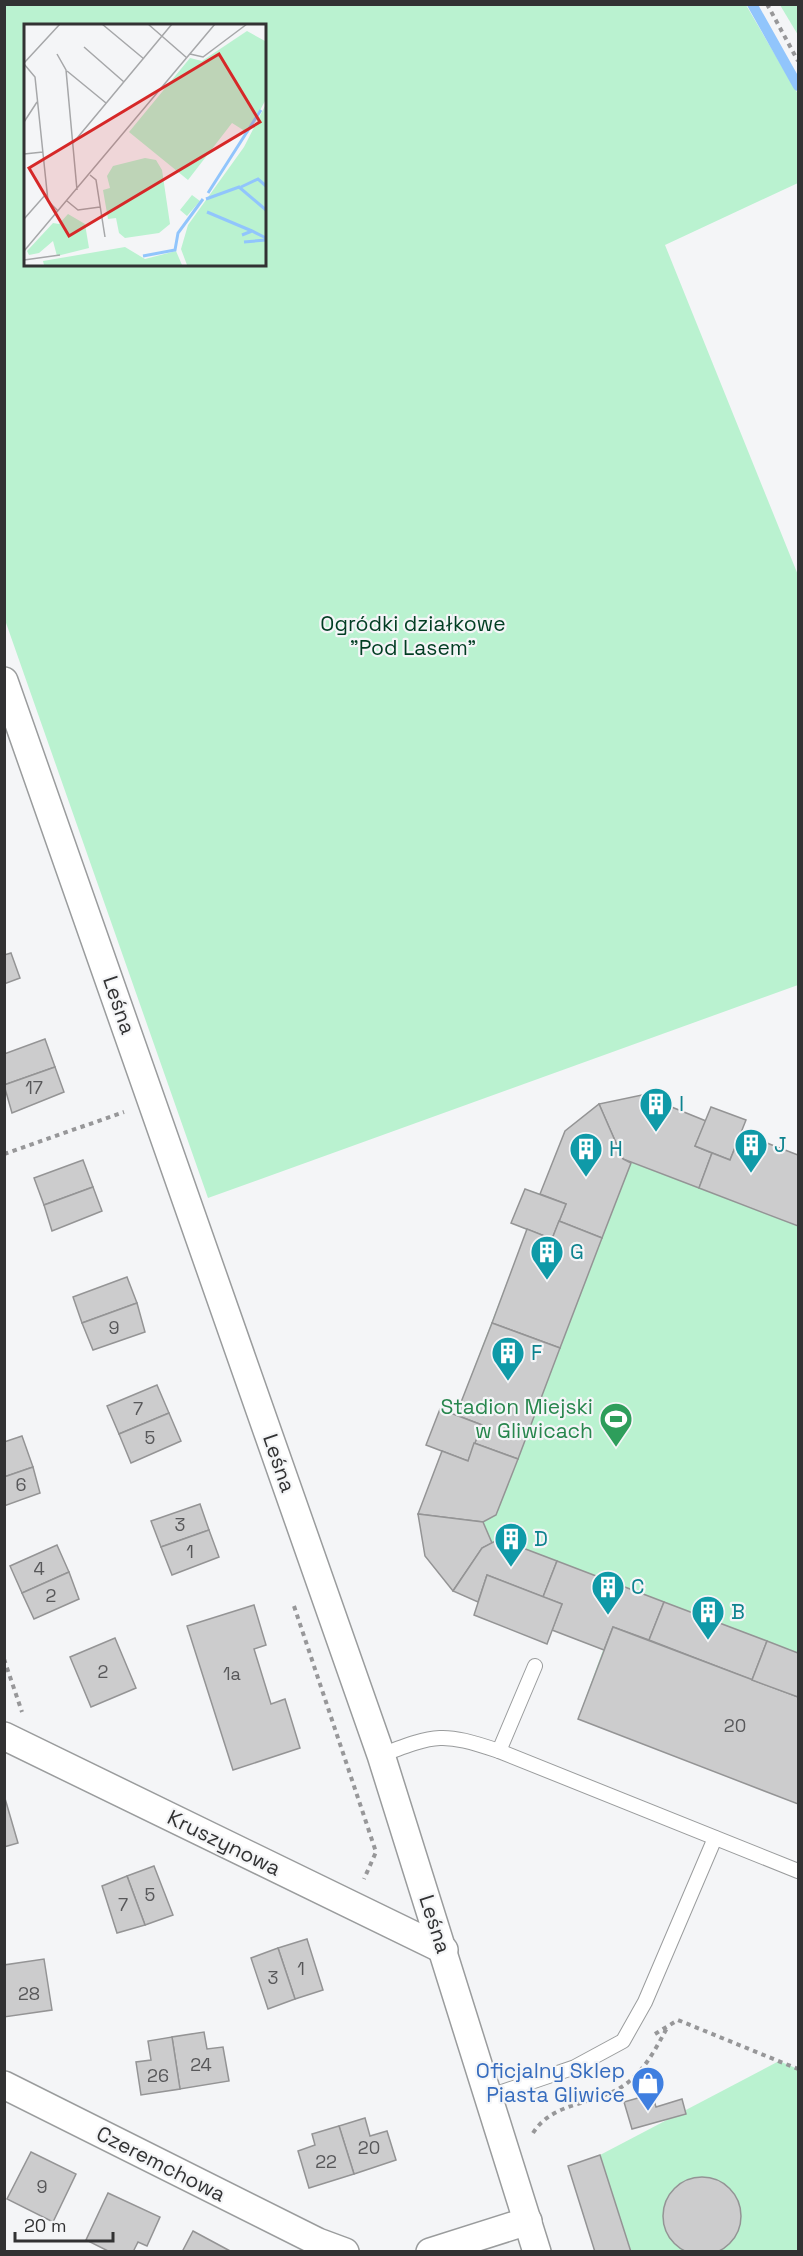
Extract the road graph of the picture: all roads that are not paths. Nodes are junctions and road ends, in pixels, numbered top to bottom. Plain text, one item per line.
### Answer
1 (4, 681) edge
2 (535, 1666) dead end
3 (11, 1729) edge
4 (499, 1751) junction
5 (381, 1755) junction
6 (715, 1838) junction
7 (798, 1872) edge
8 (444, 1950) junction
9 (4, 2085) edge
10 (490, 2096) junction
11 (528, 2221) junction
12 (320, 2247) edge
13 (345, 2252) edge
14 (430, 2252) edge
15 (537, 2252) edge

1 - 5 street, Leśna
2 - 4 lane
3 - 8 street, Kruszynowa
4 - 5 lane
4 - 6 lane
5 - 8 street, Leśna
6 - 7 lane
6 - 10 lane
8 - 10 street, Leśna
9 - 12 street, Czeremchowa
10 - 11 street, Leśna
11 - 14 street
11 - 15 street, Leśna
12 - 13 street, Czeremchowa

